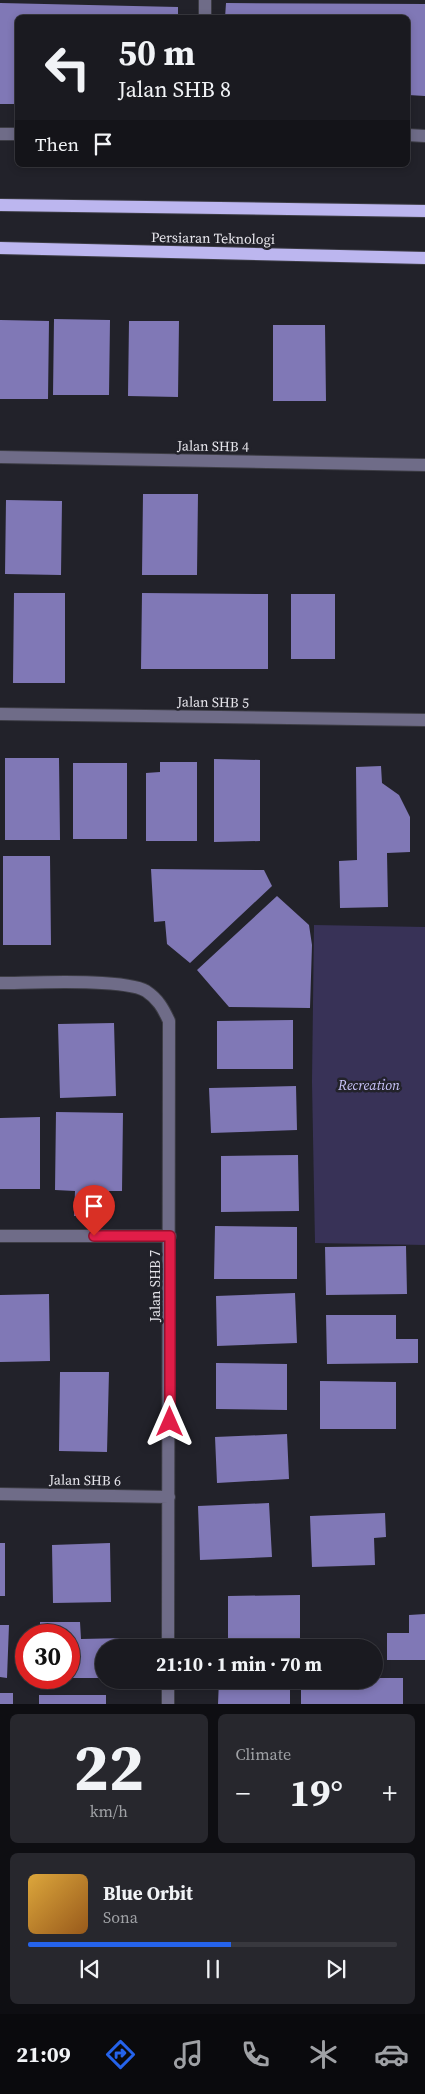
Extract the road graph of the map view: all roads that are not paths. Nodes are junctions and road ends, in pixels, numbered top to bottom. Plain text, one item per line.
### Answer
1 (206, 0) edge
2 (205, 15) edge
3 (0, 134) edge
4 (15, 134) edge
5 (410, 136) edge
6 (425, 136) edge
7 (0, 205) edge
8 (425, 212) edge
9 (0, 248) edge
10 (425, 258) edge
11 (0, 457) edge
12 (425, 465) edge
13 (0, 714) edge
14 (425, 720) edge
15 (0, 982) edge
16 (0, 1236) edge
17 (170, 1236) junction
18 (0, 1494) edge
19 (170, 1497) junction
20 (168, 1639) edge
21 (168, 1689) edge
22 (168, 1704) edge

1 - 2 street
3 - 4 street
5 - 6 street
7 - 8 main road
9 - 10 main road, Persiaran Teknologi
11 - 12 street, Jalan SHB 4
13 - 14 street, Jalan SHB 5
15 - 17 street, Jalan SHB 7
16 - 17 street
17 - 19 street, Jalan SHB 7
18 - 19 street, Jalan SHB 6
19 - 20 street, Jalan SHB 7
21 - 22 street

